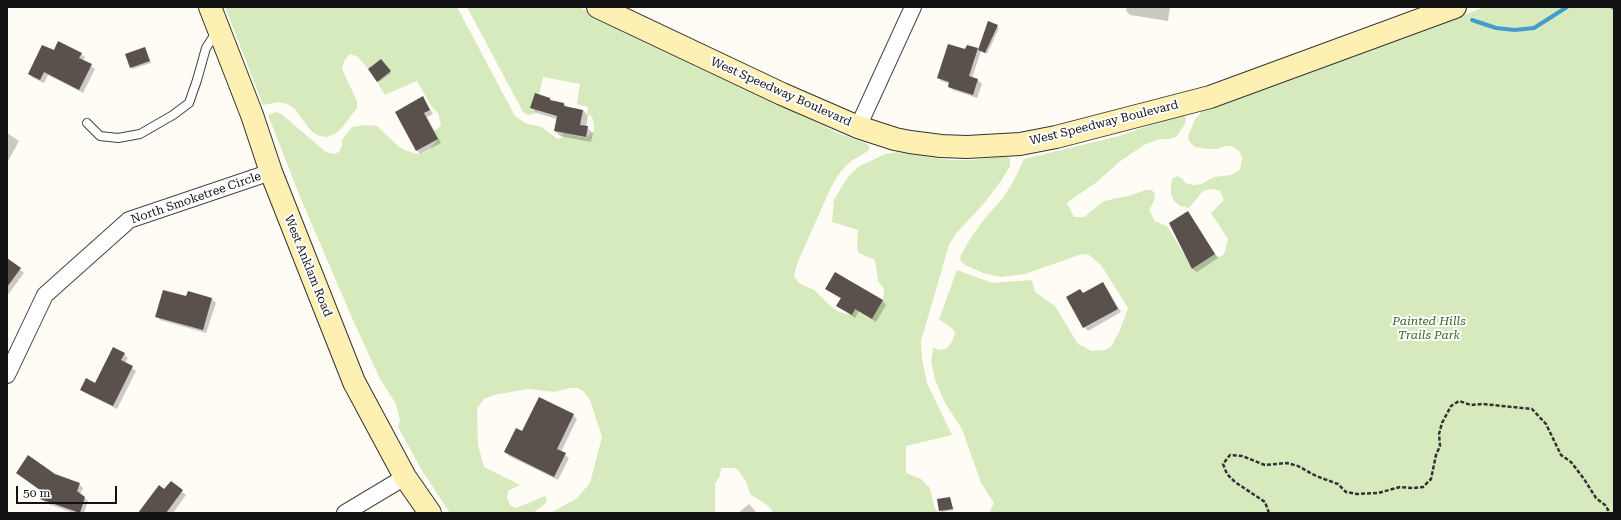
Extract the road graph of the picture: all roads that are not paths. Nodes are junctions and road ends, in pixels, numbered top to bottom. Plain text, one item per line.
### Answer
1 (210, 7) edge
2 (598, 7) edge
3 (913, 7) edge
4 (1455, 7) edge
5 (218, 29) junction
6 (87, 123) dead end
7 (858, 128) junction
8 (271, 172) junction
9 (7, 375) edge
10 (405, 477) junction
11 (345, 513) edge
12 (430, 513) edge

1 - 5 main road, West Anklam Road
2 - 7 main road, West Speedway Boulevard
3 - 7 street
4 - 7 main road, West Speedway Boulevard
5 - 6 lane
5 - 8 main road, West Anklam Road
8 - 9 street, North Smoketree Circle
8 - 10 main road, West Anklam Road
10 - 11 street
10 - 12 main road, West Anklam Road

